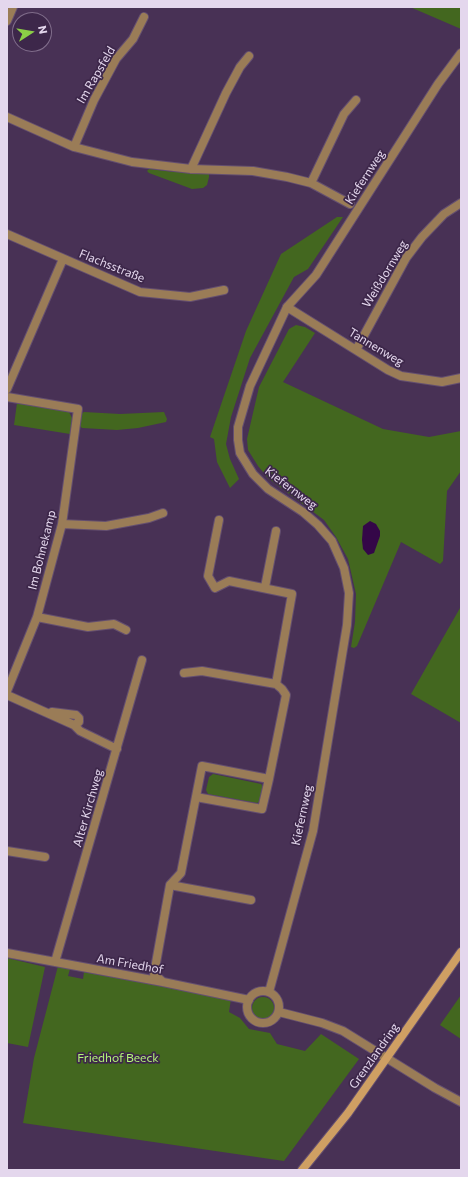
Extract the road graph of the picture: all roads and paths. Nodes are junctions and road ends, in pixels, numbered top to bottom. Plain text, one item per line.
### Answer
1 (13, 7) edge
2 (144, 17) dead end
3 (7, 22) edge
4 (461, 53) edge
5 (249, 56) dead end
6 (356, 100) dead end
7 (7, 117) edge
8 (74, 147) junction
9 (191, 169) junction
10 (311, 183) junction
11 (461, 203) edge
12 (350, 204) dead end
13 (7, 234) edge
14 (63, 259) junction
15 (224, 290) dead end
16 (287, 307) junction
17 (356, 350) junction
18 (461, 378) edge
19 (7, 389) edge
20 (7, 396) edge
21 (163, 513) dead end
22 (219, 520) dead end
23 (62, 524) junction
24 (276, 531) dead end
25 (265, 587) junction
26 (37, 617) junction
27 (126, 630) dead end
28 (142, 660) dead end
29 (184, 673) dead end
30 (276, 684) junction
31 (7, 691) edge
32 (7, 695) edge
33 (117, 750) junction
34 (269, 779) junction
35 (196, 797) junction
36 (7, 851) edge
37 (45, 857) dead end
38 (170, 885) junction
39 (251, 900) dead end
40 (461, 952) edge
41 (7, 953) edge
42 (55, 962) junction
43 (164, 982) junction
44 (268, 992) junction
45 (249, 1000) junction
46 (279, 1012) junction
47 (386, 1058) junction
48 (461, 1102) edge
49 (302, 1170) edge

1 - 3 street
2 - 8 street, Im Rapsfeld
4 - 16 street, Kiefernweg
5 - 9 street
6 - 10 street
7 - 8 street
8 - 9 street
9 - 10 street
10 - 12 street
11 - 17 street, Weißdornweg
13 - 14 street, Flachsstraße
14 - 15 street, Flachsstraße
14 - 19 street, Flachsstraße
16 - 17 street, Tannenweg
16 - 44 street, Kiefernweg
17 - 18 street, Tannenweg
20 - 23 street, Im Bohnekamp
21 - 23 street
22 - 25 street
23 - 26 street, Im Bohnekamp
24 - 25 street
25 - 30 street
26 - 27 street
26 - 31 street, Im Bohnekamp
28 - 33 street, Alter Kirchweg
29 - 30 street
30 - 34 street
32 - 33 street
33 - 42 street, Alter Kirchweg
34 - 35 street
34 - 35 street
35 - 38 street
36 - 37 street
38 - 39 street
38 - 43 street
40 - 47 main road, Grenzlandring
41 - 42 street, Am Friedhof
42 - 43 street, Am Friedhof
43 - 45 street, Am Friedhof
44 - 45 street
44 - 46 street
45 - 46 street
46 - 47 street
47 - 48 street
47 - 49 main road, Grenzlandring

